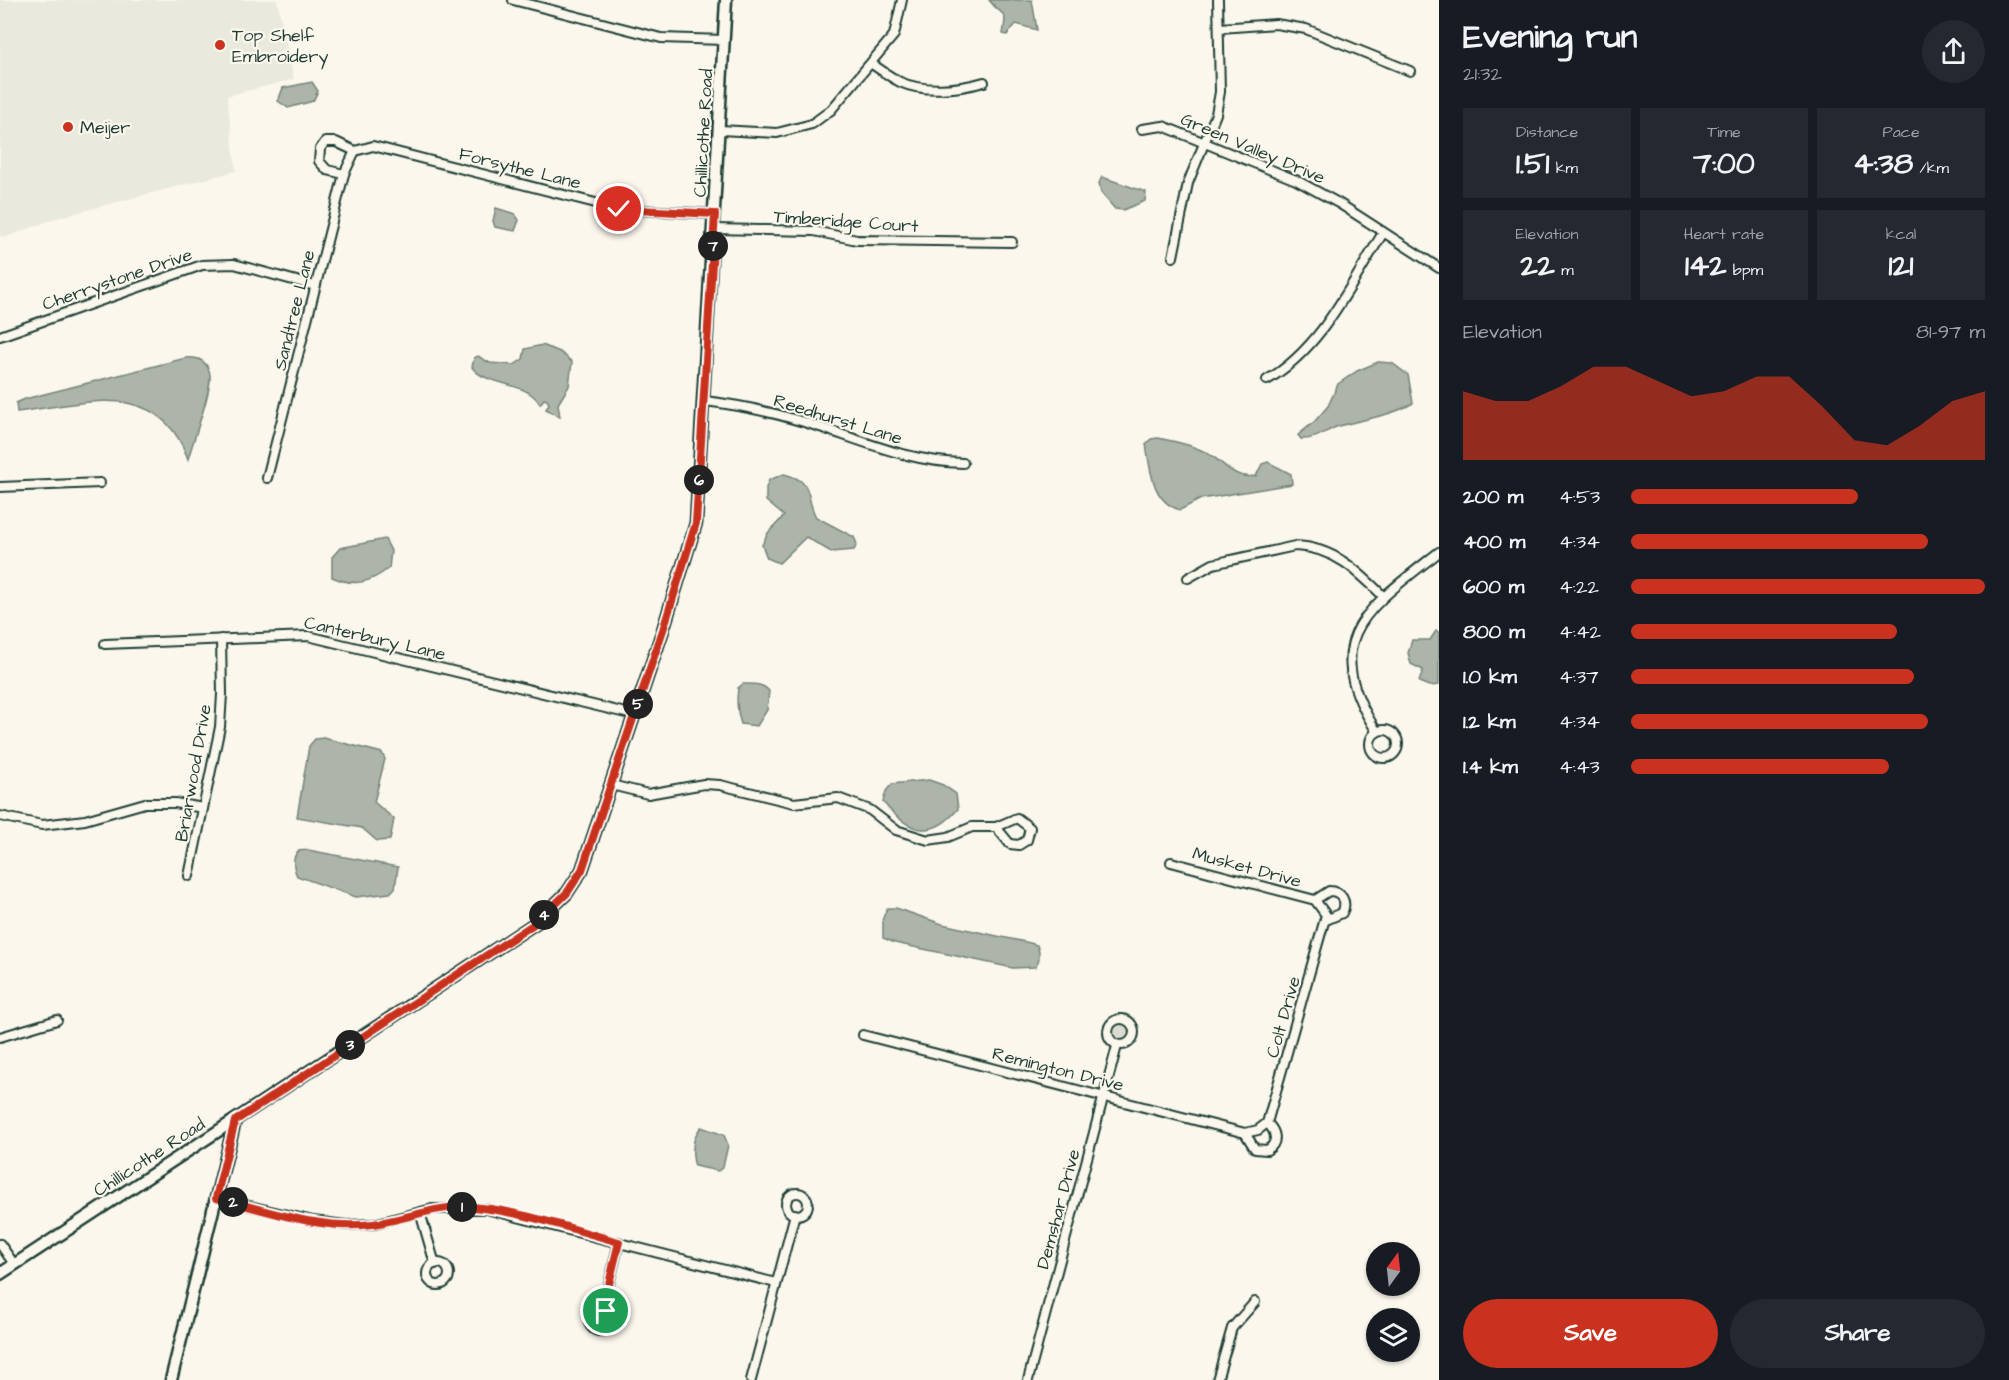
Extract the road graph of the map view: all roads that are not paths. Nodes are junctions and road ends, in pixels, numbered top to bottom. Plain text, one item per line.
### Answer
1 (513, 0) edge
2 (726, 0) edge
3 (902, 0) edge
4 (1218, 0) edge
5 (1220, 28) junction
6 (724, 40) junction
7 (872, 64) junction
8 (1410, 71) dead end
9 (984, 82) dead end
10 (1142, 129) dead end
11 (720, 130) junction
12 (1204, 142) junction
13 (356, 152) junction
14 (344, 174) junction
15 (715, 214) junction
16 (714, 230) junction
17 (1383, 233) junction
18 (1012, 242) dead end
19 (1173, 257) dead end
20 (1439, 268) edge
21 (315, 286) junction
22 (0, 336) edge
23 (1267, 380) dead end
24 (705, 401) junction
25 (963, 463) dead end
26 (267, 478) dead end
27 (100, 483) dead end
28 (0, 487) edge
29 (1439, 552) edge
30 (1188, 578) dead end
31 (1383, 596) junction
32 (221, 639) junction
33 (105, 644) dead end
34 (634, 715) junction
35 (1377, 732) dead end
36 (611, 785) junction
37 (203, 808) junction
38 (0, 816) edge
39 (996, 826) dead end
40 (1171, 862) dead end
41 (189, 876) dead end
42 (1315, 900) junction
43 (1326, 920) junction
44 (57, 1020) dead end
45 (863, 1035) dead end
46 (0, 1037) edge
47 (1117, 1046) dead end
48 (1104, 1096) junction
49 (235, 1121) junction
50 (1267, 1123) junction
51 (1245, 1133) junction
52 (216, 1198) junction
53 (420, 1212) junction
54 (795, 1214) dead end
55 (619, 1242) junction
56 (0, 1244) edge
57 (14, 1264) junction
58 (435, 1264) dead end
59 (0, 1274) edge
60 (776, 1283) junction
61 (1255, 1302) dead end
62 (603, 1309) dead end
63 (171, 1380) edge
64 (751, 1380) edge
65 (1028, 1380) edge
66 (1217, 1380) edge

1 - 6 street
2 - 6 street, Chillicothe Road
3 - 7 street
4 - 5 street
5 - 8 street
5 - 12 street
6 - 11 street, Chillicothe Road
7 - 9 street
7 - 11 street
10 - 12 street, Green Valley Drive
11 - 15 street, Chillicothe Road
12 - 17 street, Green Valley Drive
12 - 19 street
13 - 14 street, Sandtree Lane
13 - 14 street
13 - 15 street, Forsythe Lane
14 - 21 street, Sandtree Lane
15 - 16 street, Chillicothe Road
16 - 18 street, Timberidge Court
16 - 24 street, Chillicothe Road
17 - 20 street, Green Valley Drive
17 - 23 street
21 - 22 street, Cherrystone Drive
21 - 26 street, Sandtree Lane
24 - 25 street, Reedhurst Lane
24 - 34 street, Chillicothe Road
27 - 28 street
29 - 31 street
30 - 31 street
31 - 35 street
32 - 33 street, Canterbury Lane
32 - 34 street, Canterbury Lane
32 - 37 street, Briarwood Drive
34 - 36 street, Chillicothe Road
36 - 39 street
36 - 49 street, Chillicothe Road
37 - 38 street
37 - 41 street, Briarwood Drive
40 - 42 street, Musket Drive
42 - 43 street
42 - 43 street, Colt Drive
43 - 50 street, Colt Drive
44 - 46 street
45 - 48 street, Remington Drive
47 - 48 street, Demshar Drive
48 - 51 street, Remington Drive
48 - 65 street, Demshar Drive
49 - 52 street
49 - 57 street, Chillicothe Road
50 - 51 street
50 - 51 street, Colt Drive
52 - 53 street
52 - 63 street
53 - 55 street
53 - 58 street
54 - 60 street
55 - 60 street
55 - 62 street
56 - 57 street
57 - 59 street, Chillicothe Road
60 - 64 street
61 - 66 street

